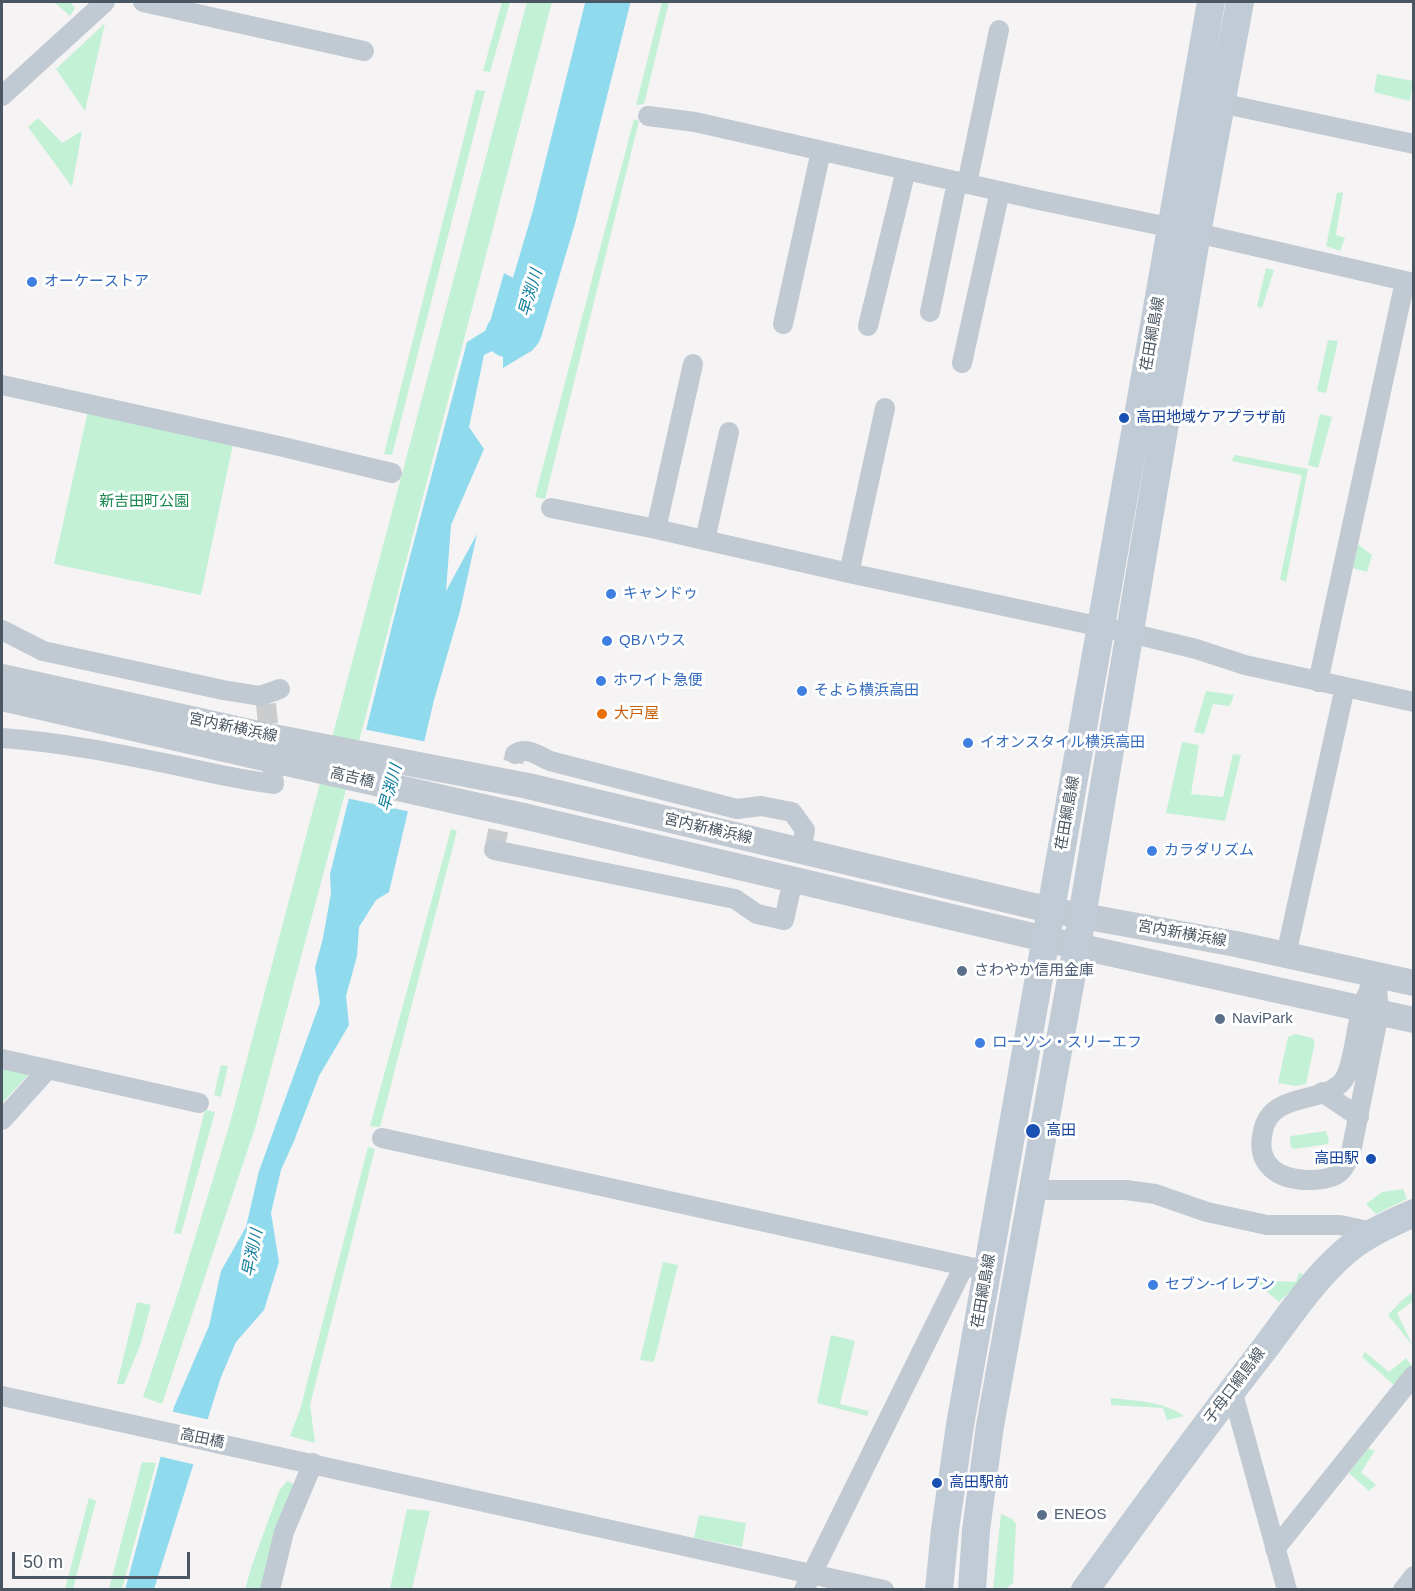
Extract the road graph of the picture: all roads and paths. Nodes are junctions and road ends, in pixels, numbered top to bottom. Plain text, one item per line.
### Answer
1 (105, 2) edge
2 (143, 2) edge
3 (1211, 2) edge
4 (1240, 2) edge
5 (999, 30) dead end
6 (364, 51) dead end
7 (2, 96) edge
8 (1220, 103) junction
9 (648, 116) dead end
10 (1413, 144) edge
11 (821, 151) junction
12 (906, 170) junction
13 (962, 183) junction
14 (1000, 191) junction
15 (1184, 231) junction
16 (1409, 282) edge
17 (930, 312) dead end
18 (783, 324) dead end
19 (868, 326) dead end
20 (962, 363) dead end
21 (693, 364) dead end
22 (2, 385) edge
23 (885, 408) dead end
24 (729, 432) dead end
25 (392, 473) dead end
26 (551, 508) dead end
27 (656, 529) junction
28 (705, 540) junction
29 (849, 573) junction
30 (1100, 626) junction
31 (2, 630) edge
32 (1130, 633) junction
33 (2, 677) edge
34 (1318, 682) junction
35 (1345, 687) junction
36 (280, 689) dead end
37 (2, 699) edge
38 (1413, 702) edge
39 (2, 738) edge
40 (257, 745) junction
41 (515, 754) dead end
42 (274, 784) dead end
43 (523, 816) joint
44 (494, 850) dead end
45 (801, 851) junction
46 (793, 880) junction
47 (1050, 910) junction
48 (1081, 916) junction
49 (1045, 939) junction
50 (1077, 946) junction
51 (1286, 955) junction
52 (1376, 975) junction
53 (1413, 983) edge
54 (1370, 1011) junction
55 (1413, 1020) edge
56 (2, 1059) edge
57 (48, 1070) junction
58 (1322, 1092) junction
59 (200, 1103) dead end
60 (1359, 1117) junction
61 (2, 1120) edge
62 (382, 1138) dead end
63 (1033, 1190) junction
64 (1413, 1213) edge
65 (1373, 1232) junction
66 (976, 1269) junction
67 (1413, 1375) edge
68 (1232, 1390) junction
69 (2, 1396) edge
70 (313, 1463) junction
71 (1275, 1549) junction
72 (1413, 1576) edge
73 (808, 1581) edge
74 (270, 1590) edge
75 (884, 1590) edge
76 (939, 1590) edge
77 (972, 1590) edge
78 (1085, 1590) edge
79 (1287, 1590) edge
80 (1403, 1590) edge

1 - 7 street
2 - 6 street
3 - 15 main road, 荏田綱島線
4 - 8 main road, 荏田綱島線
5 - 13 street
8 - 10 street
8 - 15 main road, 荏田綱島線
9 - 11 street
11 - 12 street
11 - 18 street
12 - 13 street
12 - 19 street
13 - 14 street
13 - 17 street
14 - 15 street
14 - 20 street
15 - 16 street
15 - 30 main road, 荏田綱島線
15 - 32 main road, 荏田綱島線
16 - 34 street
21 - 27 street
22 - 25 street
23 - 29 street
24 - 28 street
26 - 27 street
27 - 28 street
28 - 29 street
29 - 30 street
30 - 32 street
30 - 47 main road, 荏田綱島線
31 - 36 street
32 - 34 street
32 - 48 main road, 荏田綱島線
33 - 40 street, 宮内新横浜線
34 - 35 street
35 - 38 street
35 - 51 street
37 - 40 street, 宮内新横浜線
39 - 42 street
40 - 43 street, 高吉橋, bridge
40 - 45 street, 宮内新横浜線, bridge
41 - 45 street
43 - 46 street, 宮内新横浜線
44 - 46 street
45 - 47 street, 宮内新横浜線
46 - 49 street, 宮内新横浜線
47 - 48 street, 宮内新横浜線
47 - 49 main road, 荏田綱島線
48 - 50 main road, 荏田綱島線
48 - 51 street, 宮内新横浜線
49 - 50 street, 宮内新横浜線
49 - 66 main road, 荏田綱島線
50 - 54 street, 宮内新横浜線
50 - 63 main road, 荏田綱島線
51 - 52 street, 宮内新横浜線
52 - 53 street, 宮内新横浜線
52 - 54 street
54 - 55 street, 宮内新横浜線
54 - 58 street
54 - 60 street
56 - 57 street
57 - 59 street
57 - 61 street
58 - 60 street
58 - 60 street
62 - 66 street
63 - 65 street
63 - 77 main road, 荏田綱島線
64 - 65 main road, 子母口綱島線
65 - 68 main road, 子母口綱島線
66 - 73 street
66 - 76 main road, 荏田綱島線
67 - 71 street
68 - 71 street
68 - 78 main road, 子母口綱島線
69 - 70 street, 高田橋
70 - 73 street, 高田橋
70 - 74 street
71 - 79 street
72 - 80 street
73 - 75 street, 高田橋

